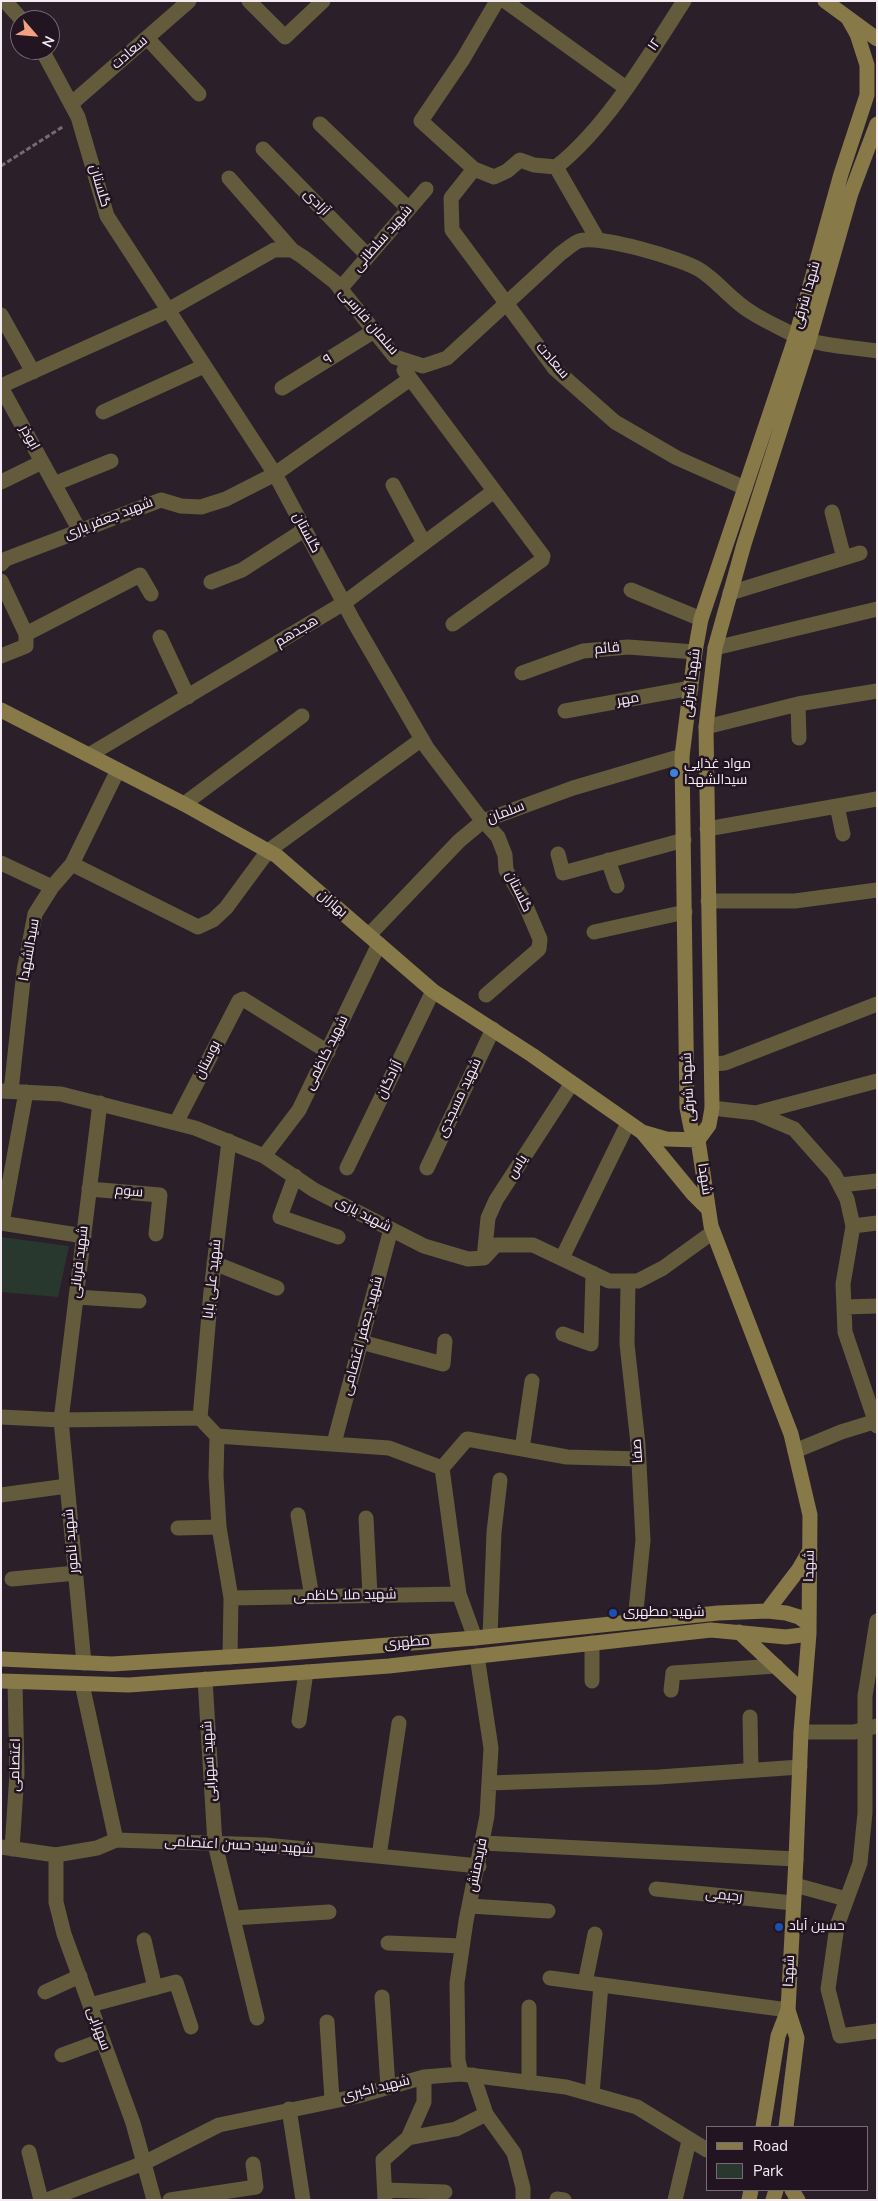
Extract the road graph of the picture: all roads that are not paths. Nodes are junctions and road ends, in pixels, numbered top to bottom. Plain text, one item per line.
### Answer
1 (189, 1) edge
2 (249, 1) edge
3 (323, 1) edge
4 (497, 1) edge
5 (505, 1) edge
6 (684, 1) edge
7 (825, 1) edge
8 (848, 18) junction
9 (147, 38) junction
10 (877, 39) edge
11 (47, 60) edge
12 (626, 88) junction
13 (199, 94) dead end
14 (74, 110) junction
15 (320, 124) dead end
16 (877, 124) edge
17 (263, 149) dead end
18 (556, 167) junction
19 (474, 169) junction
20 (229, 178) dead end
21 (426, 189) dead end
22 (844, 191) junction
23 (409, 208) junction
24 (598, 240) junction
25 (292, 250) junction
26 (368, 256) junction
27 (340, 289) junction
28 (506, 304) junction
29 (168, 310) junction
30 (1, 315) edge
31 (374, 331) junction
32 (802, 338) junction
33 (877, 352) edge
34 (395, 357) junction
35 (204, 366) junction
36 (33, 372) junction
37 (410, 379) junction
38 (1, 387) edge
39 (282, 388) dead end
40 (103, 412) dead end
41 (111, 461) dead end
42 (42, 462) junction
43 (275, 474) junction
44 (1, 482) edge
45 (54, 484) junction
46 (393, 485) dead end
47 (746, 488) junction
48 (494, 491) junction
49 (832, 512) dead end
50 (304, 530) junction
51 (80, 531) junction
52 (424, 543) junction
53 (860, 553) dead end
54 (844, 558) junction
55 (1, 564) edge
56 (1, 581) edge
57 (211, 582) dead end
58 (630, 590) dead end
59 (730, 593) junction
60 (151, 594) dead end
61 (344, 604) junction
62 (877, 609) edge
63 (701, 620) junction
64 (453, 624) dead end
65 (26, 634) junction
66 (160, 637) dead end
67 (715, 648) junction
68 (695, 652) junction
69 (1, 656) edge
70 (522, 673) dead end
71 (691, 688) junction
72 (877, 691) edge
73 (188, 697) junction
74 (798, 704) junction
75 (1, 710) edge
76 (565, 711) dead end
77 (302, 716) dead end
78 (706, 727) junction
79 (799, 738) dead end
80 (422, 739) junction
81 (89, 755) junction
82 (682, 756) junction
83 (118, 770) junction
84 (877, 799) edge
85 (184, 804) junction
86 (837, 806) junction
87 (483, 821) junction
88 (707, 829) junction
89 (843, 834) dead end
90 (684, 840) junction
91 (268, 851) junction
92 (558, 854) dead end
93 (608, 860) junction
94 (1, 863) edge
95 (72, 864) junction
96 (52, 886) junction
97 (617, 886) dead end
98 (877, 890) edge
99 (708, 901) junction
100 (685, 912) junction
101 (594, 932) dead end
102 (374, 940) junction
103 (434, 991) junction
104 (486, 995) dead end
105 (877, 1004) edge
106 (492, 1029) junction
107 (328, 1052) junction
108 (713, 1064) junction
109 (877, 1081) edge
110 (572, 1083) junction
111 (13, 1091) edge
112 (100, 1104) junction
113 (712, 1108) junction
114 (756, 1113) junction
115 (628, 1122) junction
116 (176, 1123) junction
117 (642, 1132) junction
118 (698, 1140) junction
119 (228, 1141) junction
120 (264, 1156) junction
121 (346, 1168) dead end
122 (427, 1168) dead end
123 (295, 1176) junction
124 (877, 1181) edge
125 (840, 1185) junction
126 (89, 1189) junction
127 (708, 1209) junction
128 (2, 1223) edge
129 (877, 1224) edge
130 (853, 1226) junction
131 (391, 1229) junction
132 (713, 1232) junction
133 (156, 1234) dead end
134 (84, 1236) junction
135 (338, 1237) dead end
136 (484, 1258) junction
137 (562, 1258) junction
138 (214, 1264) junction
139 (593, 1273) junction
140 (628, 1281) junction
141 (277, 1288) dead end
142 (76, 1297) junction
143 (139, 1302) dead end
144 (877, 1306) edge
145 (844, 1307) junction
146 (562, 1334) dead end
147 (445, 1341) dead end
148 (361, 1342) junction
149 (532, 1381) dead end
150 (1, 1417) edge
151 (200, 1418) junction
152 (61, 1420) junction
153 (876, 1423) edge
154 (217, 1436) junction
155 (334, 1443) junction
156 (522, 1449) junction
157 (795, 1451) junction
158 (639, 1459) junction
159 (442, 1468) junction
160 (500, 1480) dead end
161 (67, 1486) junction
162 (1, 1496) edge
163 (298, 1515) dead end
164 (366, 1518) dead end
165 (219, 1527) junction
166 (178, 1528) dead end
167 (811, 1549) junction
168 (76, 1573) junction
169 (12, 1579) dead end
170 (459, 1594) junction
171 (370, 1595) junction
172 (312, 1596) junction
173 (230, 1598) junction
174 (767, 1611) junction
175 (635, 1621) junction
176 (877, 1621) edge
177 (809, 1629) junction
178 (739, 1632) junction
179 (490, 1636) junction
180 (474, 1638) junction
181 (592, 1643) junction
182 (477, 1656) junction
183 (230, 1657) junction
184 (1, 1659) edge
185 (84, 1663) junction
186 (776, 1666) junction
187 (306, 1672) junction
188 (205, 1679) junction
189 (592, 1681) dead end
190 (8, 1682) edge
191 (82, 1684) junction
192 (671, 1690) dead end
193 (803, 1692) junction
194 (750, 1717) dead end
195 (299, 1721) dead end
196 (399, 1723) dead end
197 (871, 1727) edge
198 (800, 1732) junction
199 (800, 1767) junction
200 (751, 1769) junction
201 (489, 1783) junction
202 (116, 1840) junction
203 (483, 1843) junction
204 (215, 1844) junction
205 (7, 1848) edge
206 (56, 1855) junction
207 (379, 1856) junction
208 (796, 1859) junction
209 (479, 1866) junction
210 (795, 1885) junction
211 (656, 1888) dead end
212 (846, 1899) junction
213 (793, 1903) junction
214 (470, 1906) junction
215 (548, 1911) dead end
216 (329, 1912) dead end
217 (233, 1918) junction
218 (595, 1934) dead end
219 (144, 1940) dead end
220 (388, 1943) dead end
221 (462, 1946) junction
222 (80, 1976) junction
223 (550, 1978) dead end
224 (585, 1983) junction
225 (601, 1985) junction
226 (155, 1988) junction
227 (45, 1992) dead end
228 (382, 1997) dead end
229 (90, 2005) junction
230 (529, 2008) dead end
231 (788, 2010) junction
232 (258, 2018) dead end
233 (327, 2022) dead end
234 (191, 2026) dead end
235 (877, 2031) edge
236 (103, 2040) junction
237 (62, 2055) dead end
238 (467, 2074) junction
239 (424, 2076) junction
240 (529, 2082) junction
241 (388, 2087) junction
242 (592, 2094) junction
243 (332, 2100) junction
244 (289, 2109) junction
245 (486, 2114) junction
246 (763, 2126) edge
247 (786, 2126) edge
248 (408, 2138) junction
249 (688, 2140) junction
250 (706, 2149) edge
251 (29, 2152) dead end
252 (144, 2163) junction
253 (253, 2164) dead end
254 (445, 2192) dead end
255 (226, 2195) edge
256 (385, 2195) edge
257 (41, 2200) edge
258 (47, 2200) edge
259 (154, 2200) edge
260 (170, 2200) edge
261 (303, 2200) edge
262 (523, 2200) edge
263 (675, 2200) edge

1 - 9 street, سعادت
2 - 3 street
4 - 19 street
5 - 12 street
6 - 12 street, ۱۲
7 - 8 main road
8 - 10 main road
8 - 22 main road, شهدا شرقی
9 - 13 street
9 - 14 street, سعادت
11 - 14 street, گلستان
12 - 18 street, ۱۲
14 - 29 street, گلستان
15 - 23 street
16 - 22 main road, شهدا شرقی
17 - 26 street, آزادی
18 - 19 street
18 - 24 street
19 - 28 street, سعادت
20 - 25 street, سلمان فارسی
21 - 23 street, شهید سلطانی
22 - 32 main road, شهدا شرقی
23 - 26 street, شهید سلطانی
24 - 28 street, سلمان فارسی
24 - 32 street, سلمان فارسی
25 - 27 street, سلمان فارسی
25 - 29 street
26 - 27 street, شهید سلطانی
27 - 31 street, سلمان فارسی
28 - 34 street, سلمان فارسی
28 - 47 street, سعادت
29 - 35 street, گلستان
29 - 36 street
30 - 36 street
31 - 34 street, سلمان فارسی
31 - 39 street, ۹
32 - 33 street, سلمان فارسی
32 - 47 main road, شهدا شرقی
32 - 59 main road, شهدا شرقی
34 - 37 street
35 - 40 street
35 - 43 street, گلستان
36 - 38 street
37 - 43 street, شهید جعفر یاری
37 - 48 street
38 - 42 street, ابوذر
41 - 45 street
42 - 44 street, ابوذر
42 - 45 street, ابوذر
43 - 50 street, گلستان
43 - 51 street, شهید جعفر یاری
45 - 51 street, ابوذر
46 - 52 street
47 - 63 main road, شهدا شرقی
48 - 52 street, هجدهم
48 - 64 street
49 - 54 street
50 - 57 street
50 - 61 street, گلستان
51 - 55 street, شهید جعفر یاری
52 - 61 street, هجدهم
53 - 54 street
54 - 59 street
56 - 65 street
58 - 63 street
59 - 67 main road, شهدا شرقی
60 - 65 street
61 - 73 street, هجدهم
61 - 80 street, گلستان
62 - 67 street
63 - 68 main road, شهدا شرقی
65 - 69 street
66 - 73 street
67 - 78 main road, شهدا شرقی
68 - 70 street, قائم
68 - 71 main road, شهدا شرقی
71 - 76 street, مهر
71 - 82 main road, شهدا شرقی
72 - 74 street
73 - 81 street, هجدهم
74 - 78 street
74 - 79 street
75 - 81 main road, بهاران
77 - 85 street
78 - 88 main road, شهدا شرقی
80 - 87 street, گلستان
80 - 91 street
81 - 83 main road, بهاران
82 - 87 street, سلمان
82 - 90 main road, شهدا شرقی
83 - 85 main road, بهاران
83 - 95 street, سیدالشهدا
84 - 86 street
85 - 91 main road, بهاران
86 - 88 street
86 - 89 street
87 - 102 street, سلمان
87 - 104 street, گلستان
88 - 99 main road, شهدا شرقی
90 - 93 street
90 - 100 main road, شهدا شرقی
91 - 95 street
91 - 102 main road, بهاران
92 - 93 street
93 - 97 street
94 - 96 street
95 - 96 street, سیدالشهدا
96 - 111 street, سیدالشهدا
98 - 99 street
99 - 108 main road, شهدا شرقی
100 - 101 street
100 - 118 main road, شهدا شرقی
102 - 103 main road, بهاران
102 - 107 street, شهید کاظمی
103 - 106 main road, بهاران
103 - 121 street, آزادگان
105 - 108 street
106 - 110 main road, بهاران
106 - 122 street, شهید مسجدی
107 - 116 street, بوستان
107 - 120 street, شهید کاظمی
108 - 113 main road, شهدا شرقی
109 - 114 street
110 - 115 main road, بهاران
110 - 136 street, یاس
111 - 112 street, شهید یاری
111 - 128 street, سیدالشهدا
112 - 116 street, شهید یاری
112 - 126 street, شهید قربانی
113 - 114 street
113 - 118 main road, شهدا شرقی
114 - 125 street
115 - 117 main road, بهاران
115 - 137 street
116 - 119 street, شهید یاری
117 - 118 main road
117 - 127 main road
118 - 127 main road, شهدا
119 - 120 street, شهید یاری
119 - 138 street, شهید علی بابا
120 - 123 street, شهید یاری
123 - 131 street, شهید یاری
123 - 135 street
124 - 125 street
125 - 130 street
126 - 133 street, سوم
126 - 134 street, شهید قربانی
127 - 132 main road, شهدا
128 - 134 street
129 - 130 street
130 - 145 street
131 - 136 street, شهید یاری
131 - 148 street, شهید جعفر اعتصامی
132 - 140 street
132 - 157 main road, شهدا
134 - 142 street, شهید قربانی
136 - 137 street
137 - 139 street
138 - 141 street
138 - 151 street, شهید علی بابا
139 - 140 street
139 - 146 street
140 - 158 street, صفا
142 - 143 street
142 - 152 street, شهید قربانی
144 - 145 street
145 - 153 street
147 - 148 street
148 - 155 street, شهید جعفر اعتصامی
149 - 156 street
150 - 152 street
151 - 152 street
151 - 154 street
152 - 161 street, شهید نامور
153 - 157 street
154 - 155 street
154 - 165 street
155 - 159 street
156 - 158 street
156 - 159 street
157 - 167 main road, شهدا
158 - 175 street, صفا
159 - 170 street
160 - 179 street
161 - 162 street
161 - 168 street, شهید نامور
163 - 172 street
164 - 171 street
165 - 166 street
165 - 173 street
167 - 174 main road
167 - 177 main road, شهدا
168 - 169 street
168 - 185 street, شهید نامور
170 - 171 street, شهید ملا کاظمی
170 - 180 street
171 - 172 street, شهید ملا کاظمی
172 - 173 street, شهید ملا کاظمی
173 - 183 street
174 - 175 main road, مطهری
174 - 177 main road, مطهری
175 - 179 main road, مطهری
176 - 197 street
177 - 178 main road, مطهری
177 - 193 main road, شهدا
178 - 181 main road, مطهری
178 - 186 main road
179 - 180 main road, مطهری
180 - 182 main road
180 - 183 main road, مطهری
181 - 182 main road, مطهری
181 - 189 street
182 - 187 main road, مطهری
182 - 201 street, فریدمنش
183 - 185 main road, مطهری
184 - 185 main road, مطهری
186 - 192 street
186 - 193 main road
187 - 188 main road, مطهری
187 - 195 street
188 - 191 main road, مطهری
188 - 204 street, شهید سهرابی
190 - 191 main road, مطهری
190 - 205 street, اعتصامی
191 - 202 street
193 - 198 main road, شهدا
194 - 200 street
196 - 207 street
197 - 198 street
197 - 212 street
198 - 199 main road, شهدا
199 - 200 street
199 - 208 main road, شهدا
200 - 201 street
201 - 203 street, فریدمنش
202 - 204 street, شهید سید حسن اعتصامی
202 - 206 street, شهید سید حسن اعتصامی
203 - 208 street
203 - 209 street, فریدمنش
204 - 207 street, شهید سید حسن اعتصامی
204 - 217 street, شهید سهرابی
205 - 206 street, شهید سید حسن اعتصامی
206 - 222 street, سهرابی
207 - 209 street, شهید سید حسن اعتصامی
208 - 210 main road, شهدا
209 - 214 street, فریدمنش
210 - 212 street
210 - 213 main road, شهدا
211 - 213 street, رحیمی
212 - 235 street
213 - 231 main road, شهدا
214 - 215 street
214 - 221 street, فریدمنش
216 - 217 street
217 - 232 street, شهید سهرابی
218 - 224 street
219 - 226 street
220 - 221 street
221 - 238 street, فریدمنش
222 - 227 street
222 - 229 street, سهرابی
223 - 224 street
224 - 225 street
225 - 231 street
225 - 242 street
226 - 229 street
226 - 234 street
228 - 241 street
229 - 236 street, سهرابی
230 - 240 street
231 - 246 main road, شهدا
231 - 247 main road, شهدا
233 - 243 street
236 - 237 street
236 - 252 street, سهرابی
238 - 239 street, شهید اکبری
238 - 240 street, شهید اکبری
238 - 245 street, فریدمنش
239 - 241 street, شهید اکبری
239 - 248 street
240 - 242 street, شهید اکبری
241 - 243 street, شهید اکبری
242 - 249 street, شهید اکبری
243 - 244 street, شهید اکبری
244 - 252 street, شهید اکبری
244 - 261 street
245 - 248 street
245 - 262 street, فریدمنش
248 - 256 street
249 - 250 street, شهید اکبری
249 - 263 street
251 - 257 street
252 - 258 street, شهید اکبری
252 - 259 street, سهرابی
253 - 255 street
254 - 256 street
255 - 260 street

